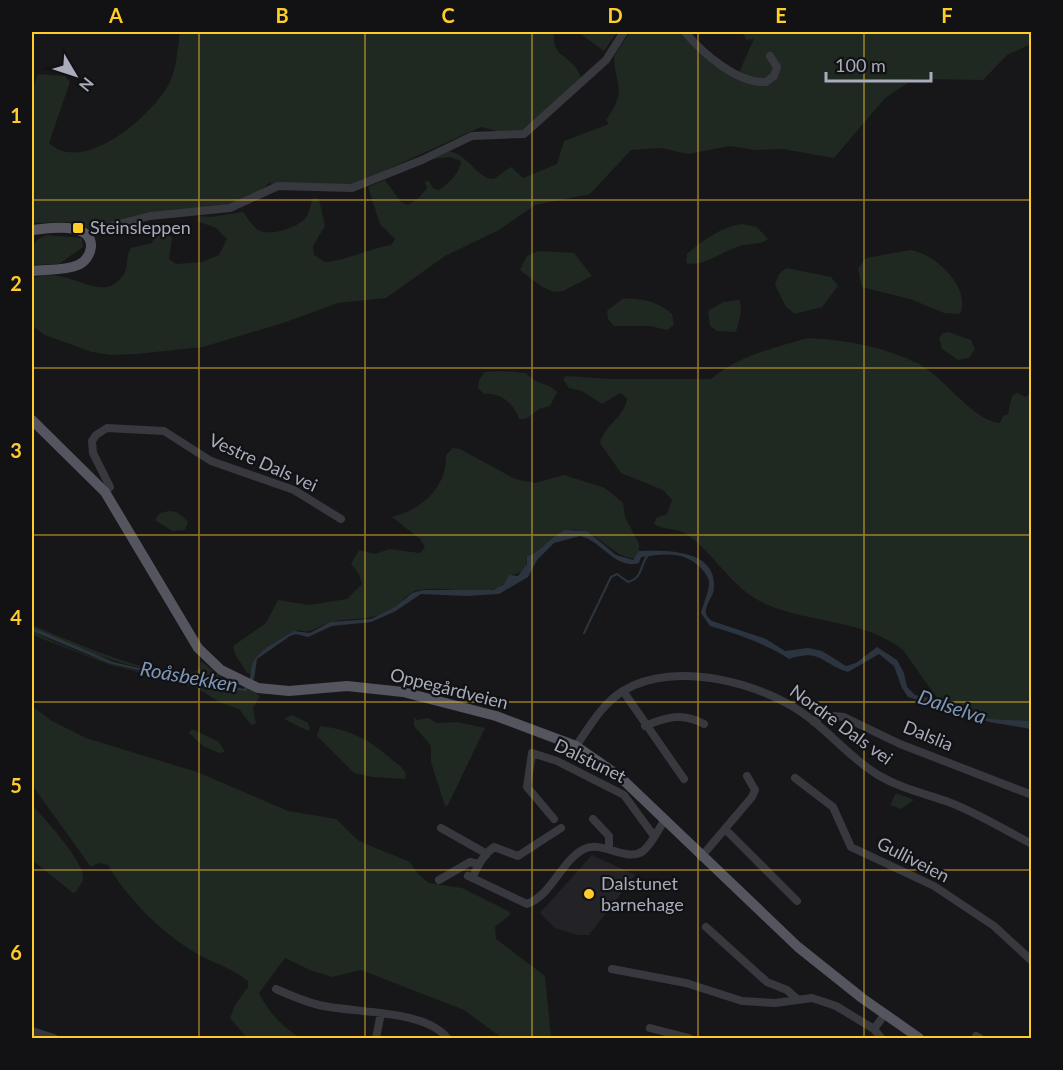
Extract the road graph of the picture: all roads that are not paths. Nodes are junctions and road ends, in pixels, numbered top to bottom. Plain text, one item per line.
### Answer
1 (624, 32) edge
2 (685, 32) edge
3 (770, 56) dead end
4 (32, 230) edge
5 (87, 236) junction
6 (32, 272) edge
7 (32, 420) edge
8 (105, 492) junction
9 (341, 519) dead end
10 (623, 691) junction
11 (813, 721) junction
12 (704, 724) dead end
13 (645, 726) junction
14 (576, 746) junction
15 (747, 776) dead end
16 (795, 778) dead end
17 (684, 779) dead end
18 (1032, 795) edge
19 (554, 819) dead end
20 (593, 819) dead end
21 (664, 821) junction
22 (441, 828) dead end
23 (561, 828) dead end
24 (725, 829) junction
25 (654, 836) junction
26 (1032, 844) edge
27 (609, 849) junction
28 (487, 854) junction
29 (701, 857) junction
30 (478, 864) junction
31 (439, 880) dead end
32 (797, 901) dead end
33 (706, 927) dead end
34 (1032, 961) edge
35 (612, 969) dead end
36 (276, 989) dead end
37 (796, 999) junction
38 (381, 1013) junction
39 (885, 1014) junction
40 (650, 1028) dead end
41 (874, 1029) junction
42 (32, 1031) edge
43 (54, 1038) edge
44 (376, 1038) edge
45 (447, 1038) edge
46 (689, 1038) edge
47 (881, 1038) edge
48 (919, 1038) edge

1 - 5 street
2 - 3 street
4 - 5 main road
5 - 6 main road
7 - 8 main road, Oppegårdveien
8 - 9 street, Vestre Dals vei
8 - 14 main road, Oppegårdveien
10 - 11 street, Nordre Dals vei
10 - 13 street
10 - 14 street, Nordre Dals vei
11 - 18 street, Dalslia
11 - 26 street, Nordre Dals vei
12 - 13 street
13 - 17 street
14 - 21 main road, Oppegårdveien
15 - 24 street
16 - 34 street, Gulliveien
19 - 25 street, Dalstunet
20 - 27 street
21 - 25 street
21 - 29 main road, Oppegårdveien
22 - 28 street
23 - 28 street
24 - 29 street
24 - 32 street
25 - 27 street
27 - 30 street
28 - 30 street
29 - 39 main road, Oppegårdveien
30 - 31 street
33 - 37 street
35 - 37 street
36 - 38 street
37 - 41 street
38 - 44 street
38 - 45 street
39 - 41 street
39 - 48 main road, Oppegårdveien
40 - 46 street
41 - 47 street
42 - 43 street

